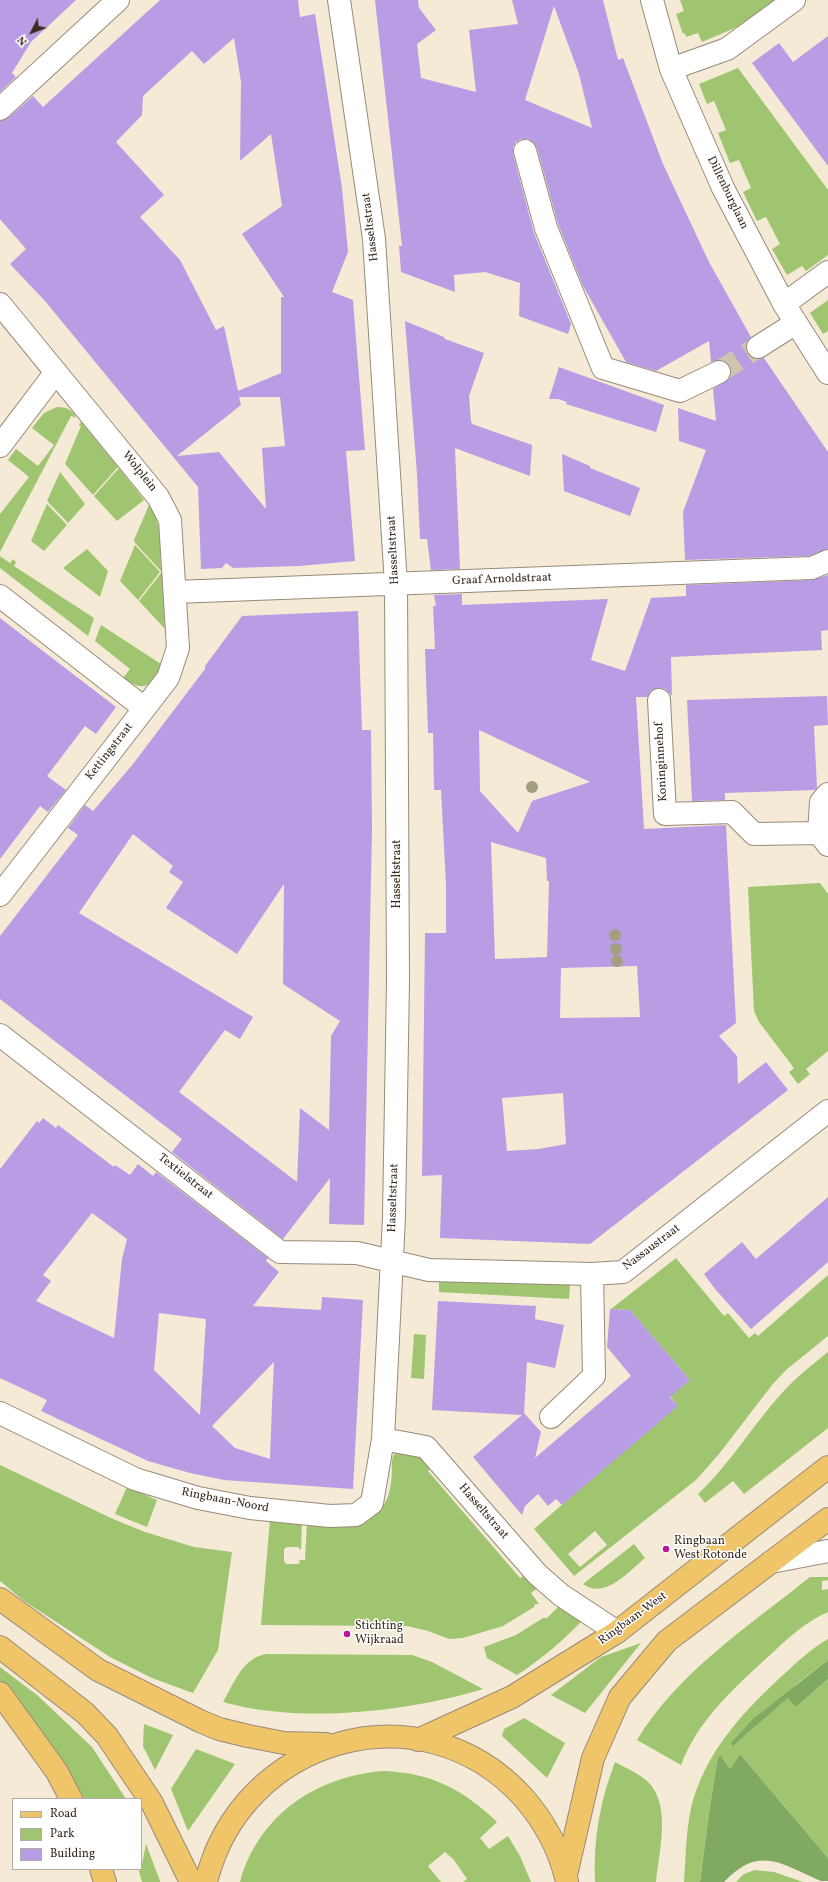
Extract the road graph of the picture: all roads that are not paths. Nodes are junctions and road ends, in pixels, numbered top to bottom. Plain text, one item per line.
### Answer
1 (118, 0) edge
2 (339, 0) edge
3 (652, 0) edge
4 (794, 0) edge
5 (671, 69) junction
6 (0, 109) edge
7 (525, 151) dead end
8 (828, 272) edge
9 (0, 304) edge
10 (784, 304) junction
11 (796, 323) junction
12 (758, 347) tunnel mouth
13 (56, 372) junction
14 (719, 372) tunnel mouth
15 (828, 373) edge
16 (0, 446) edge
17 (828, 561) edge
18 (396, 584) junction
19 (175, 592) junction
20 (0, 596) edge
21 (660, 700) dead end
22 (144, 708) junction
23 (828, 794) edge
24 (823, 839) edge
25 (0, 895) edge
26 (0, 1035) edge
27 (828, 1111) edge
28 (391, 1262) junction
29 (592, 1274) junction
30 (0, 1413) edge
31 (551, 1416) dead end
32 (382, 1439) junction
33 (828, 1467) edge
34 (828, 1519) edge
35 (828, 1551) edge
36 (771, 1562) junction
37 (0, 1599) edge
38 (617, 1632) junction
39 (0, 1647) edge
40 (0, 1693) edge
41 (418, 1740) junction
42 (335, 1745) junction
43 (71, 1798) edge
44 (101, 1870) edge
45 (567, 1879) edge
46 (105, 1882) edge
47 (191, 1882) edge
48 (206, 1882) edge

1 - 6 street
2 - 18 street, Hasseltstraat
3 - 5 street, Dillenburglaan
4 - 5 street
5 - 10 street, Dillenburglaan
7 - 14 street
8 - 10 street
9 - 13 street, Wolplein
10 - 11 street, Dillenburglaan
11 - 12 street
11 - 15 street, Dillenburglaan
13 - 16 street
13 - 19 street, Wolplein
17 - 18 street, Graaf Arnoldstraat
18 - 19 street, Graaf Arnoldstraat
18 - 28 street, Hasseltstraat
19 - 22 street, Kettingstraat
20 - 22 street
21 - 24 street, Koninginnehof
22 - 25 street, Kettingstraat
23 - 24 street
26 - 28 street, Textielstraat
27 - 29 street, Nassaustraat
28 - 29 street, Nassaustraat
28 - 32 street, Hasseltstraat
29 - 31 street
30 - 32 street, Ringbaan-Noord
32 - 38 street, Hasseltstraat
33 - 38 main road, Ringbaan-West
34 - 36 main road
35 - 36 street
36 - 45 main road
37 - 42 main road
38 - 41 main road, Ringbaan-West
39 - 47 main road
40 - 43 main road
41 - 42 main road
41 - 45 main road
42 - 48 main road
44 - 46 main road

